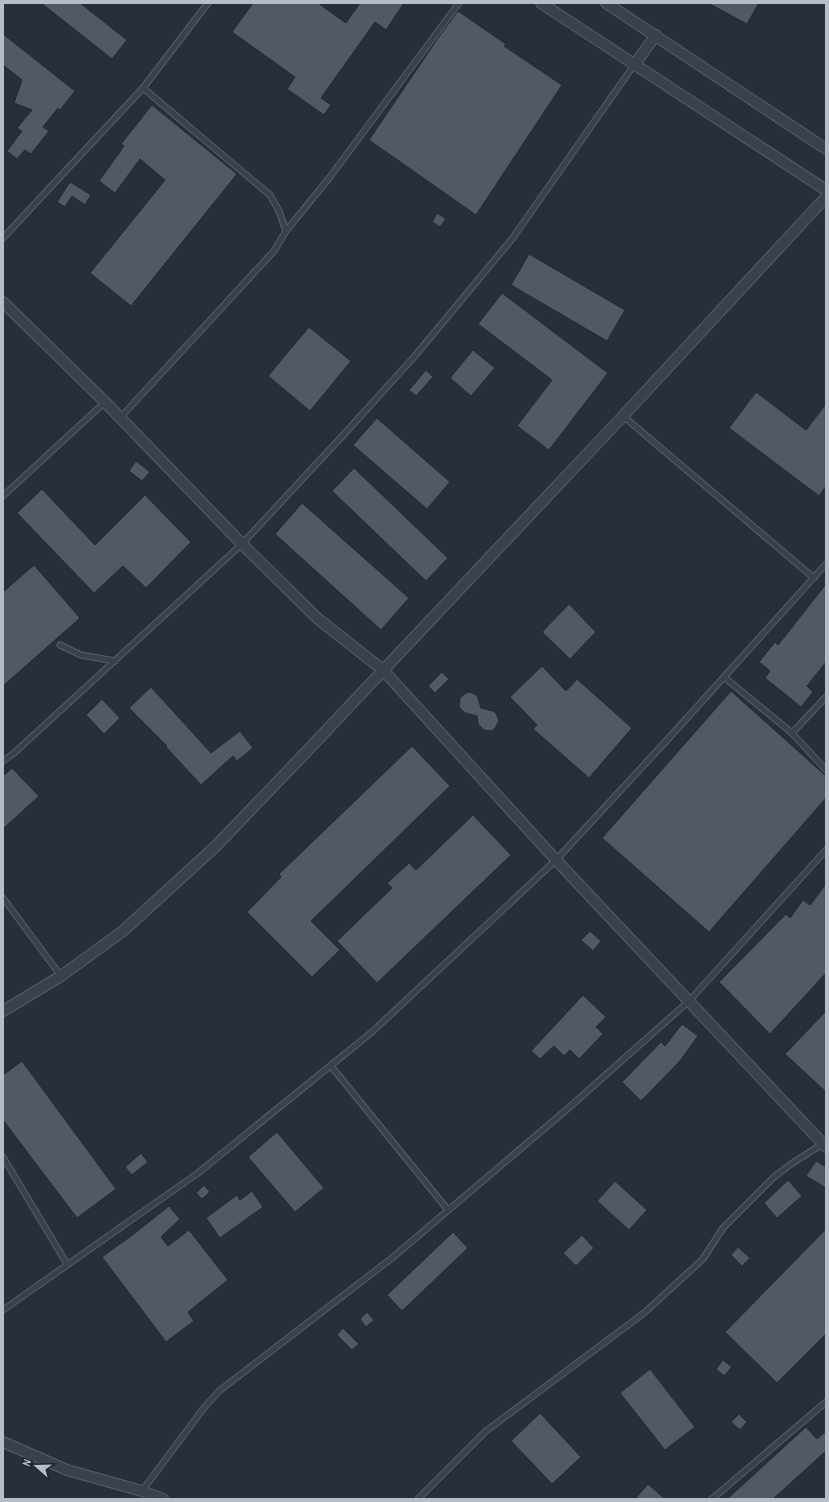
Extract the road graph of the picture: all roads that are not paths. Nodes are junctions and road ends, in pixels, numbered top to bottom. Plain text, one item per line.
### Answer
1 (208, 3) edge
2 (459, 3) edge
3 (541, 3) edge
4 (606, 3) edge
5 (656, 35) junction
6 (634, 64) junction
7 (143, 88) junction
8 (826, 149) edge
9 (826, 190) edge
10 (826, 197) edge
11 (286, 231) junction
12 (3, 238) edge
13 (3, 302) edge
14 (105, 402) junction
15 (623, 416) junction
16 (120, 418) junction
17 (3, 496) edge
18 (242, 544) junction
19 (826, 564) edge
20 (814, 578) junction
21 (60, 645) dead end
22 (115, 661) junction
23 (383, 670) junction
24 (724, 677) junction
25 (826, 697) edge
26 (792, 733) junction
27 (3, 761) edge
28 (826, 770) edge
29 (826, 850) edge
30 (556, 860) junction
31 (3, 898) edge
32 (61, 976) junction
33 (689, 1001) junction
34 (3, 1011) edge
35 (331, 1066) junction
36 (825, 1144) edge
37 (3, 1157) edge
38 (448, 1210) junction
39 (67, 1264) junction
40 (3, 1310) edge
41 (826, 1402) edge
42 (3, 1442) edge
43 (142, 1491) junction
44 (163, 1499) edge
45 (418, 1499) edge
46 (712, 1499) edge

1 - 7 lane
2 - 11 lane
3 - 6 street
4 - 5 street
5 - 6 street
5 - 8 street
6 - 9 street
6 - 18 lane
7 - 11 lane
7 - 12 lane
10 - 15 street
11 - 16 lane
13 - 14 street
14 - 16 street
14 - 17 lane
15 - 20 lane
15 - 23 street
16 - 18 street
18 - 22 lane
18 - 23 street
19 - 20 lane
20 - 24 lane
21 - 22 lane
22 - 27 lane
23 - 30 street
23 - 32 street
24 - 26 lane
24 - 30 lane
25 - 26 lane
26 - 28 lane
29 - 33 lane
30 - 33 street
30 - 35 lane
31 - 32 lane
32 - 34 street
33 - 36 street
33 - 38 lane
35 - 38 lane
35 - 39 lane
36 - 45 lane
37 - 39 lane
38 - 43 lane
39 - 40 lane
41 - 46 lane
42 - 43 street
43 - 44 street

